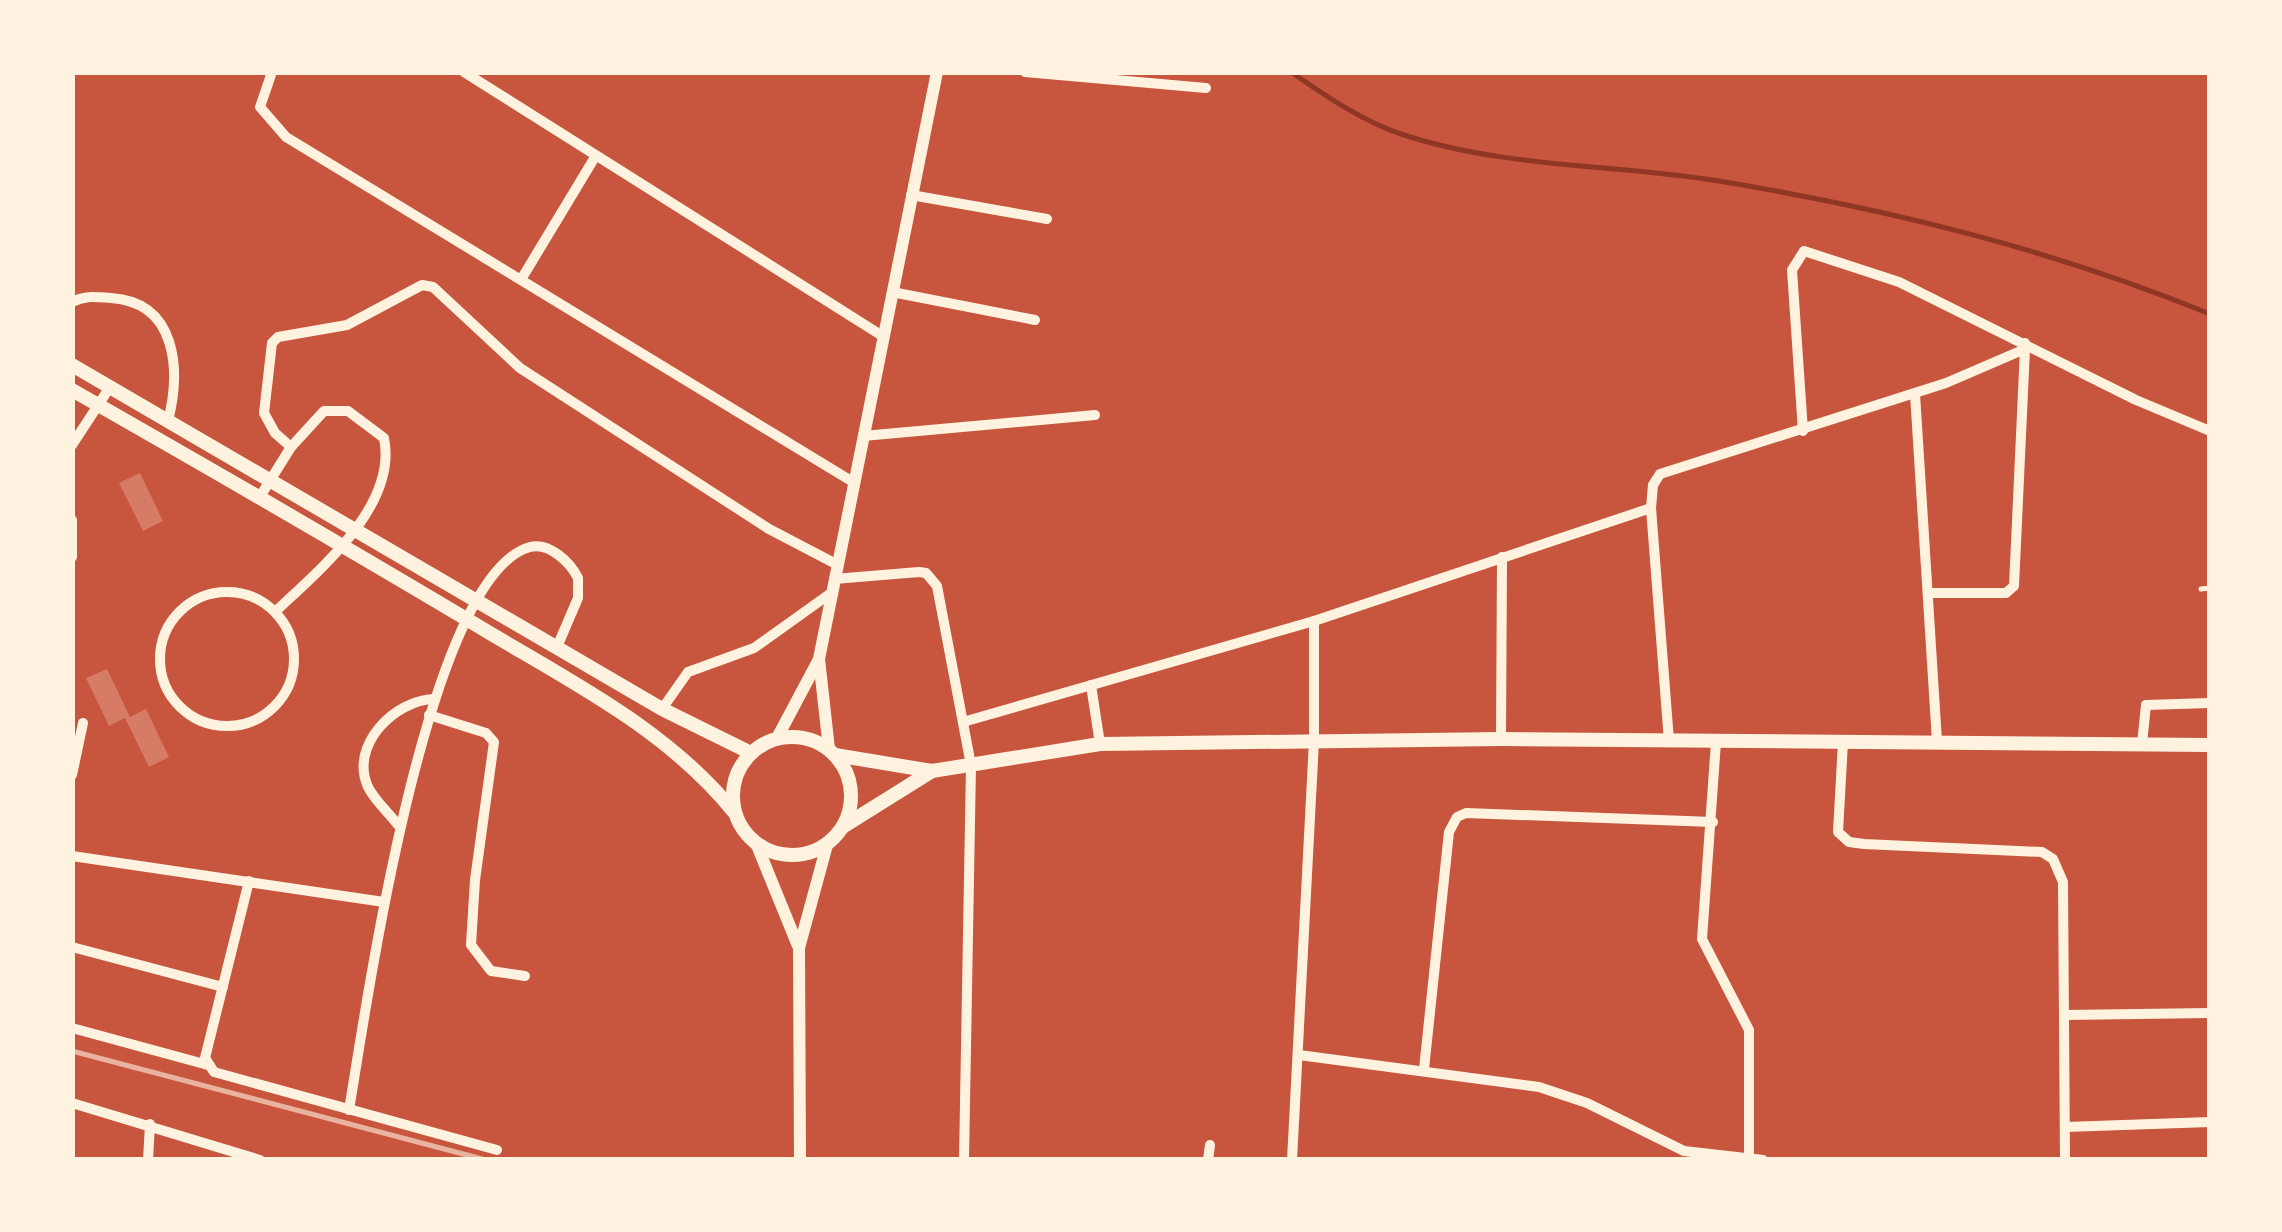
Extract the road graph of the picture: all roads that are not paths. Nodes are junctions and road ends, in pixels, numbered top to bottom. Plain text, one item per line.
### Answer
1 (141, 72) edge
2 (152, 72) edge
3 (272, 72) edge
4 (464, 72) edge
5 (937, 72) edge
6 (1025, 72) edge
7 (1206, 88) dead end
8 (594, 158) junction
9 (911, 195) junction
10 (1047, 220) dead end
11 (522, 278) junction
12 (892, 292) junction
13 (72, 302) edge
14 (1035, 320) dead end
15 (884, 337) junction
16 (2025, 346) junction
17 (72, 365) edge
18 (110, 387) junction
19 (72, 390) edge
20 (1914, 394) junction
21 (100, 406) junction
22 (1095, 415) dead end
23 (168, 421) junction
24 (1803, 430) junction
25 (2210, 431) edge
26 (863, 436) junction
27 (72, 445) edge
28 (291, 447) junction
29 (270, 480) junction
30 (853, 482) junction
31 (261, 495) junction
32 (1652, 508) junction
33 (72, 520) edge
34 (355, 530) junction
35 (346, 545) junction
36 (72, 557) edge
37 (1502, 557) junction
38 (834, 579) junction
39 (2210, 588) edge
40 (2201, 589) dead end
41 (1928, 593) junction
42 (479, 602) junction
43 (275, 612) junction
44 (468, 620) junction
45 (1314, 621) junction
46 (557, 646) junction
47 (819, 659) junction
48 (1090, 685) junction
49 (434, 699) junction
50 (2210, 703) edge
51 (662, 708) junction
52 (429, 715) junction
53 (963, 722) junction
54 (82, 723) dead end
55 (777, 738) junction
56 (1501, 739) junction
57 (1937, 740) junction
58 (1314, 741) junction
59 (1669, 741) junction
60 (1716, 742) junction
61 (1842, 742) junction
62 (1100, 744) junction
63 (2142, 744) junction
64 (2210, 746) edge
65 (832, 752) junction
66 (751, 753) junction
67 (971, 765) junction
68 (932, 771) junction
69 (72, 775) edge
70 (734, 812) junction
71 (1713, 822) junction
72 (398, 824) junction
73 (843, 826) junction
74 (756, 843) junction
75 (827, 845) junction
76 (72, 856) edge
77 (249, 881) junction
78 (384, 902) junction
79 (72, 947) edge
80 (799, 948) junction
81 (525, 976) dead end
82 (223, 987) junction
83 (2210, 1012) edge
84 (2064, 1015) junction
85 (72, 1028) edge
86 (1299, 1055) junction
87 (208, 1065) junction
88 (1424, 1069) junction
89 (72, 1103) edge
90 (348, 1110) junction
91 (2210, 1122) edge
92 (150, 1124) junction
93 (2065, 1127) junction
94 (1210, 1146) dead end
95 (496, 1150) dead end
96 (257, 1159) edge
97 (1749, 1159) edge
98 (148, 1160) edge
99 (800, 1160) edge
100 (964, 1160) edge
101 (1208, 1160) edge
102 (1292, 1160) edge
103 (1763, 1160) edge
104 (2065, 1160) edge

1 - 2 lane
3 - 11 street
4 - 8 street
5 - 9 street
6 - 7 street
8 - 11 street
8 - 15 street
9 - 10 street
9 - 12 street
11 - 30 street
12 - 14 street
12 - 15 street
13 - 23 street
15 - 26 street
16 - 20 street
16 - 24 street
16 - 25 street
16 - 41 street
17 - 18 main road
18 - 21 street
18 - 23 main road
19 - 21 main road
20 - 24 street
20 - 41 street
21 - 27 street
21 - 31 main road
22 - 26 street
23 - 29 main road
24 - 32 street
26 - 30 street
28 - 29 street
28 - 34 street
28 - 38 street
29 - 31 street
29 - 34 main road
30 - 38 street
31 - 35 main road
32 - 37 street
32 - 59 street
33 - 36 street
34 - 35 street
34 - 42 main road
35 - 43 street
35 - 44 main road
37 - 45 street
37 - 56 street
38 - 47 street
38 - 51 street
38 - 53 street
39 - 40 lane
41 - 57 street
42 - 44 street
42 - 46 main road
42 - 46 street
43 - 43 street
44 - 49 street
44 - 70 main road
45 - 48 street
45 - 58 street
46 - 51 main road
47 - 55 street
47 - 65 street
48 - 53 street
48 - 62 street
49 - 52 street
49 - 72 street
50 - 63 street
51 - 66 main road
52 - 72 street
52 - 81 street
53 - 67 street
54 - 69 street
55 - 65 main road
55 - 66 main road
56 - 58 main road
56 - 59 main road
57 - 61 main road
57 - 63 main road
58 - 62 main road
58 - 86 street
59 - 60 main road
60 - 61 main road
60 - 71 street
61 - 84 street
62 - 67 main road
63 - 64 main road
65 - 68 main road
65 - 73 main road
66 - 70 main road
67 - 68 main road
67 - 100 street
68 - 73 main road
70 - 74 main road
71 - 88 street
71 - 97 street
72 - 78 street
73 - 75 main road
74 - 75 main road
74 - 80 street
75 - 80 street
76 - 77 street
77 - 78 street
77 - 82 street
78 - 90 street
79 - 82 street
80 - 99 street
82 - 87 street
83 - 84 street
84 - 93 street
85 - 87 street
86 - 88 street
86 - 102 street
87 - 90 street
88 - 97 street
89 - 92 street
90 - 95 street
91 - 93 street
92 - 96 street
92 - 98 street
93 - 104 street
94 - 101 street
97 - 103 street

